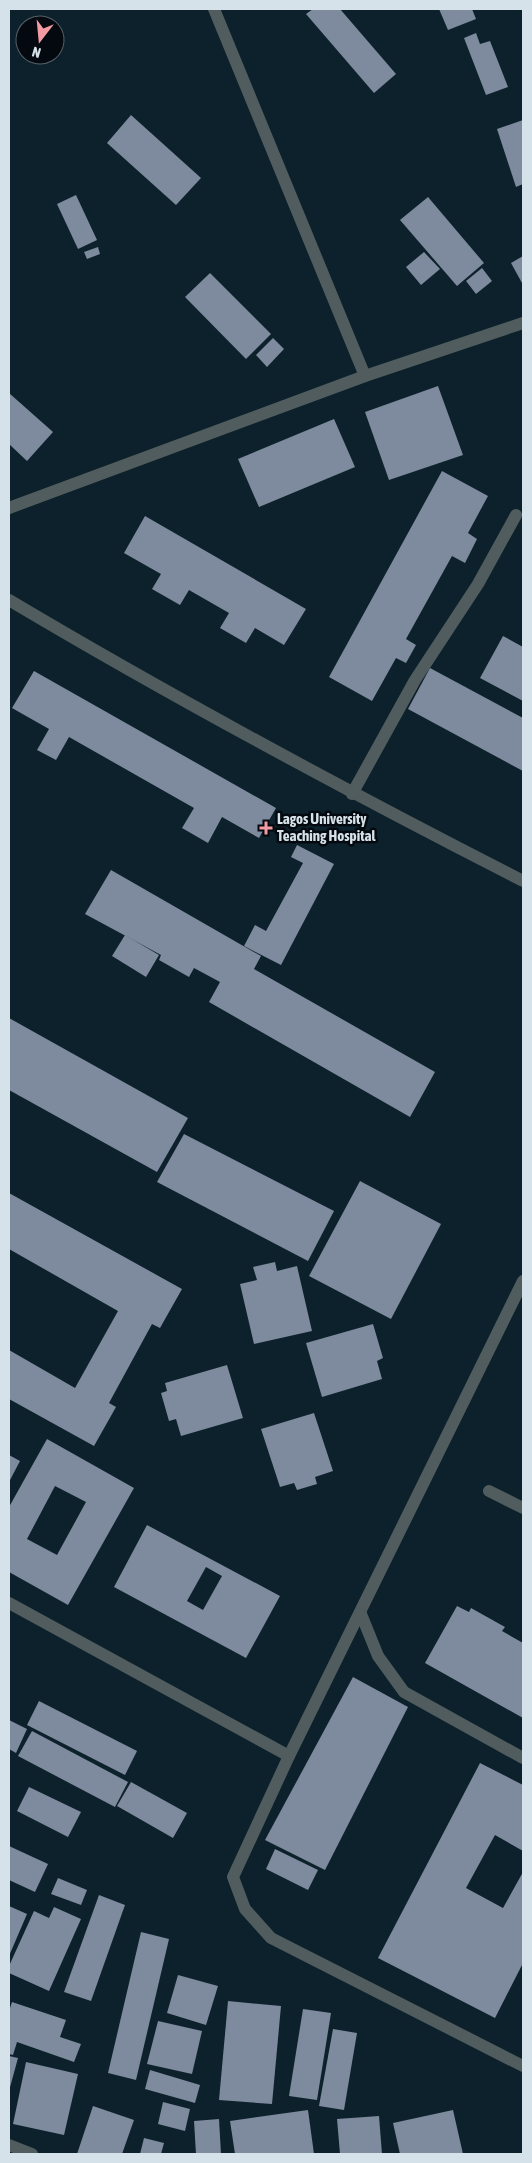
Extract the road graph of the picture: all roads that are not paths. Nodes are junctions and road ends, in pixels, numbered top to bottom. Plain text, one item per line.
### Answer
1 (214, 9) edge
2 (523, 323) edge
3 (365, 376) junction
4 (9, 508) edge
5 (516, 515) dead end
6 (9, 600) edge
7 (352, 794) junction
8 (523, 881) edge
9 (523, 1281) edge
10 (490, 1490) dead end
11 (523, 1508) edge
12 (9, 1603) edge
13 (360, 1614) junction
14 (289, 1756) junction
15 (523, 1758) edge
16 (523, 2066) edge
17 (9, 2145) edge
18 (32, 2154) edge

1 - 3 street
2 - 3 street
3 - 4 street
5 - 7 street
6 - 7 street
7 - 8 street
9 - 13 street
10 - 11 street
12 - 14 street
13 - 14 street
13 - 15 street
14 - 16 street
17 - 18 street

